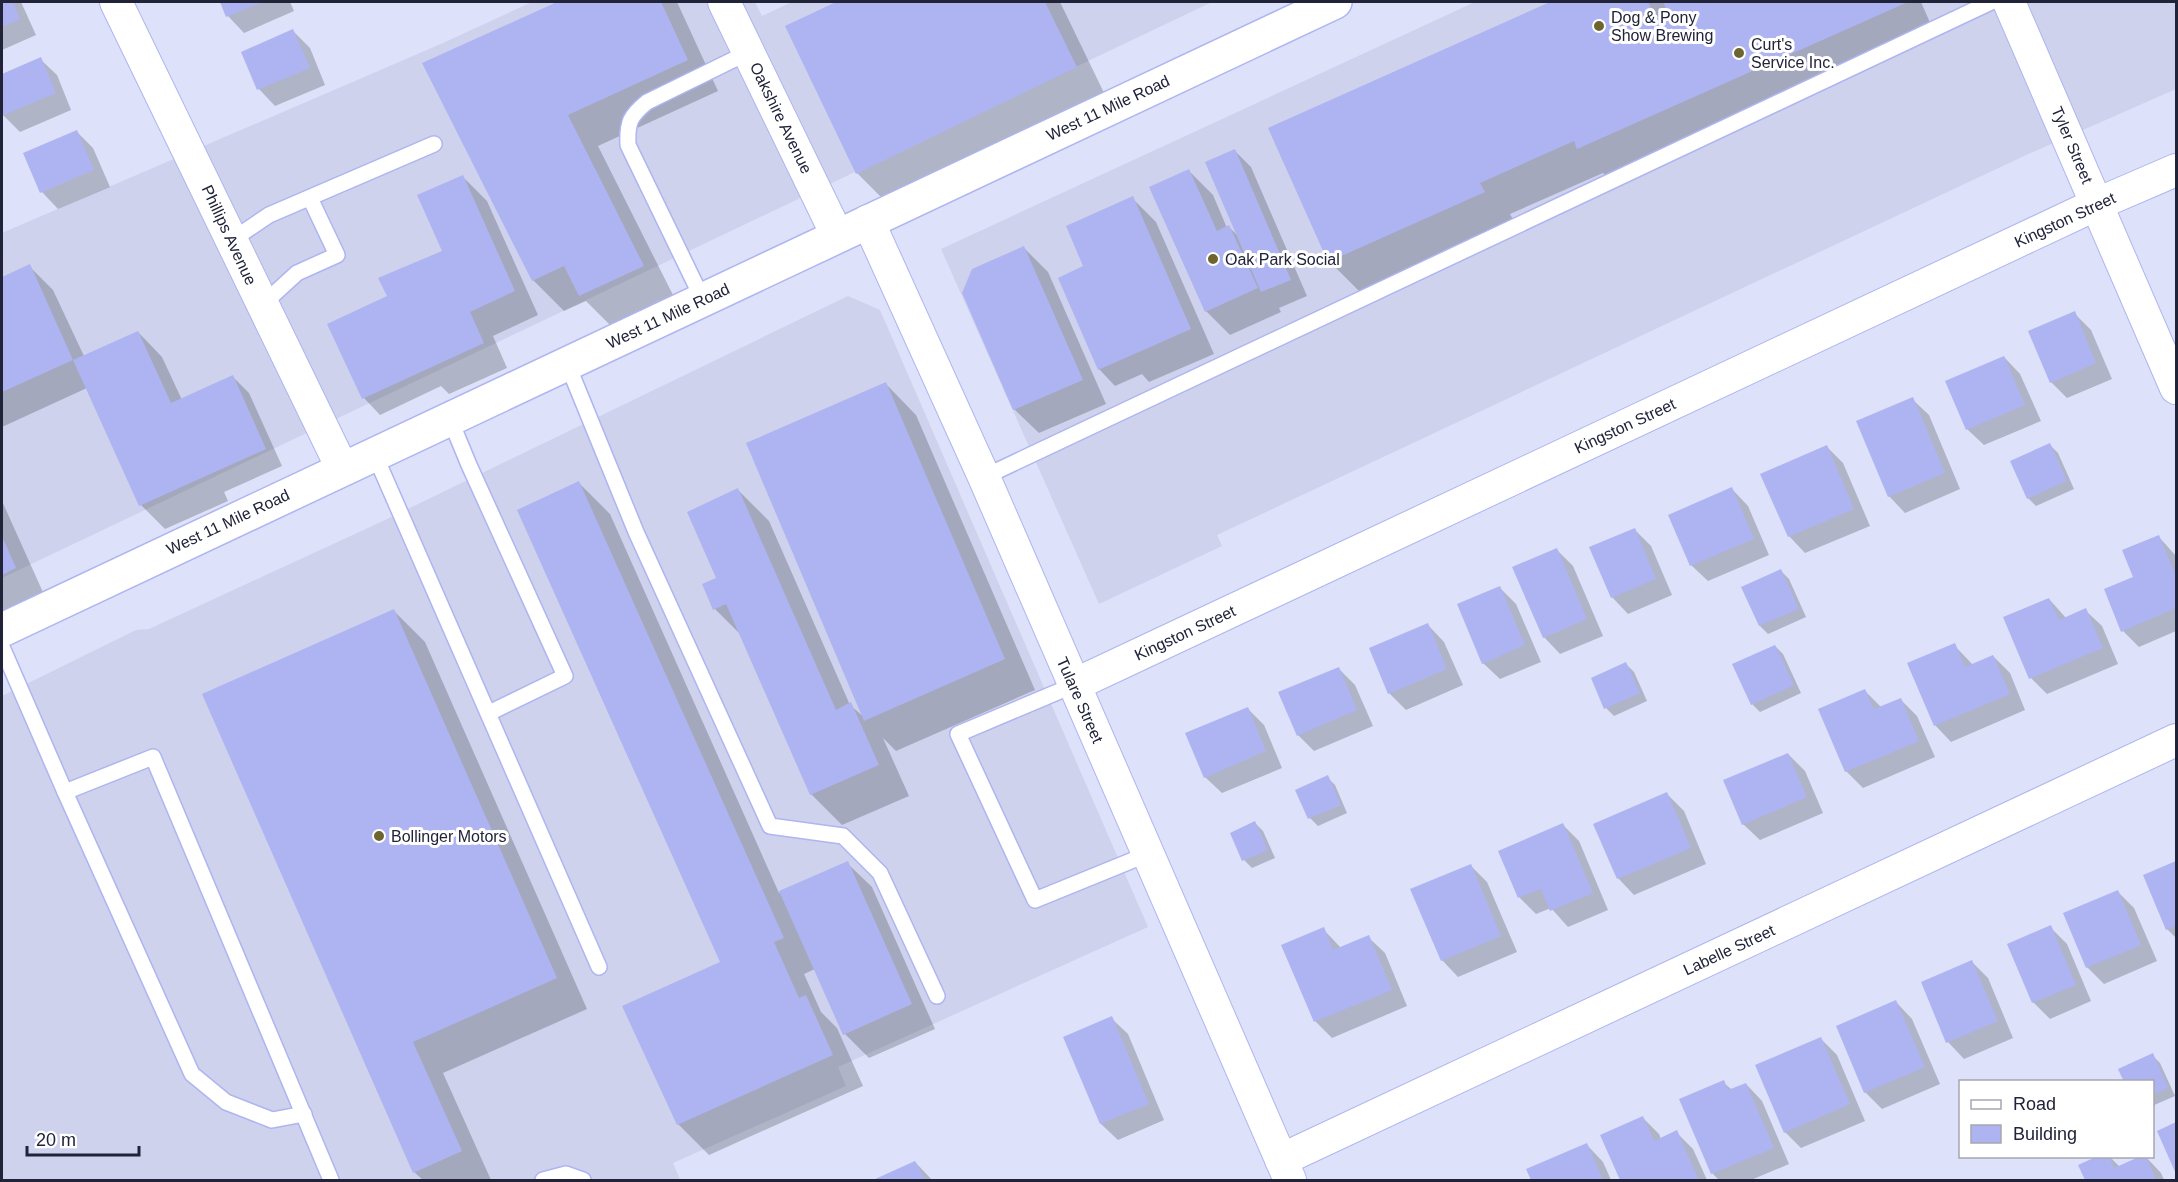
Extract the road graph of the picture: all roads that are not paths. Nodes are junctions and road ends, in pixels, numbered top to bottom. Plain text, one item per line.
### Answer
1 (116, 2) edge
2 (724, 2) edge
3 (1335, 2) edge
4 (1991, 2) edge
5 (2009, 2) edge
6 (749, 52) junction
7 (434, 144) dead end
8 (2176, 170) edge
9 (310, 198) junction
10 (2097, 204) junction
11 (868, 220) junction
12 (837, 235) junction
13 (232, 240) junction
14 (702, 300) junction
15 (262, 305) junction
16 (567, 363) junction
17 (2176, 388) edge
18 (450, 419) junction
19 (374, 453) junction
20 (342, 468) junction
21 (984, 477) junction
22 (2, 630) edge
23 (2, 647) edge
24 (1074, 685) junction
25 (489, 713) junction
26 (2176, 740) edge
27 (65, 792) junction
28 (1148, 854) junction
29 (599, 967) dead end
30 (937, 996) dead end
31 (304, 1114) junction
32 (1285, 1170) edge
33 (331, 1180) edge
34 (543, 1180) edge
35 (583, 1180) edge

1 - 13 street, Phillips Avenue
2 - 6 street, Oakshire Avenue
3 - 11 main road, West 11 Mile Road
4 - 21 lane
5 - 10 street, Tyler Street
6 - 12 street, Oakshire Avenue
6 - 14 lane
7 - 9 lane
8 - 10 street, Kingston Street
9 - 13 lane
9 - 15 lane
10 - 17 street, Tyler Street
10 - 24 street, Kingston Street
11 - 12 main road, West 11 Mile Road
11 - 21 street, Tulare Street
12 - 14 main road, West 11 Mile Road
13 - 15 street, Phillips Avenue
14 - 16 main road, West 11 Mile Road
15 - 20 street, Phillips Avenue
16 - 18 main road, West 11 Mile Road
16 - 30 lane
18 - 19 main road, West 11 Mile Road
18 - 25 lane
19 - 20 main road, West 11 Mile Road
19 - 25 lane
20 - 22 main road, West 11 Mile Road
21 - 24 street, Tulare Street
23 - 27 lane
24 - 28 street, Tulare Street
24 - 28 lane
25 - 29 lane
26 - 32 street, Labelle Street
27 - 31 lane
27 - 31 lane
28 - 32 street, Tulare Street
31 - 33 lane
34 - 35 lane

